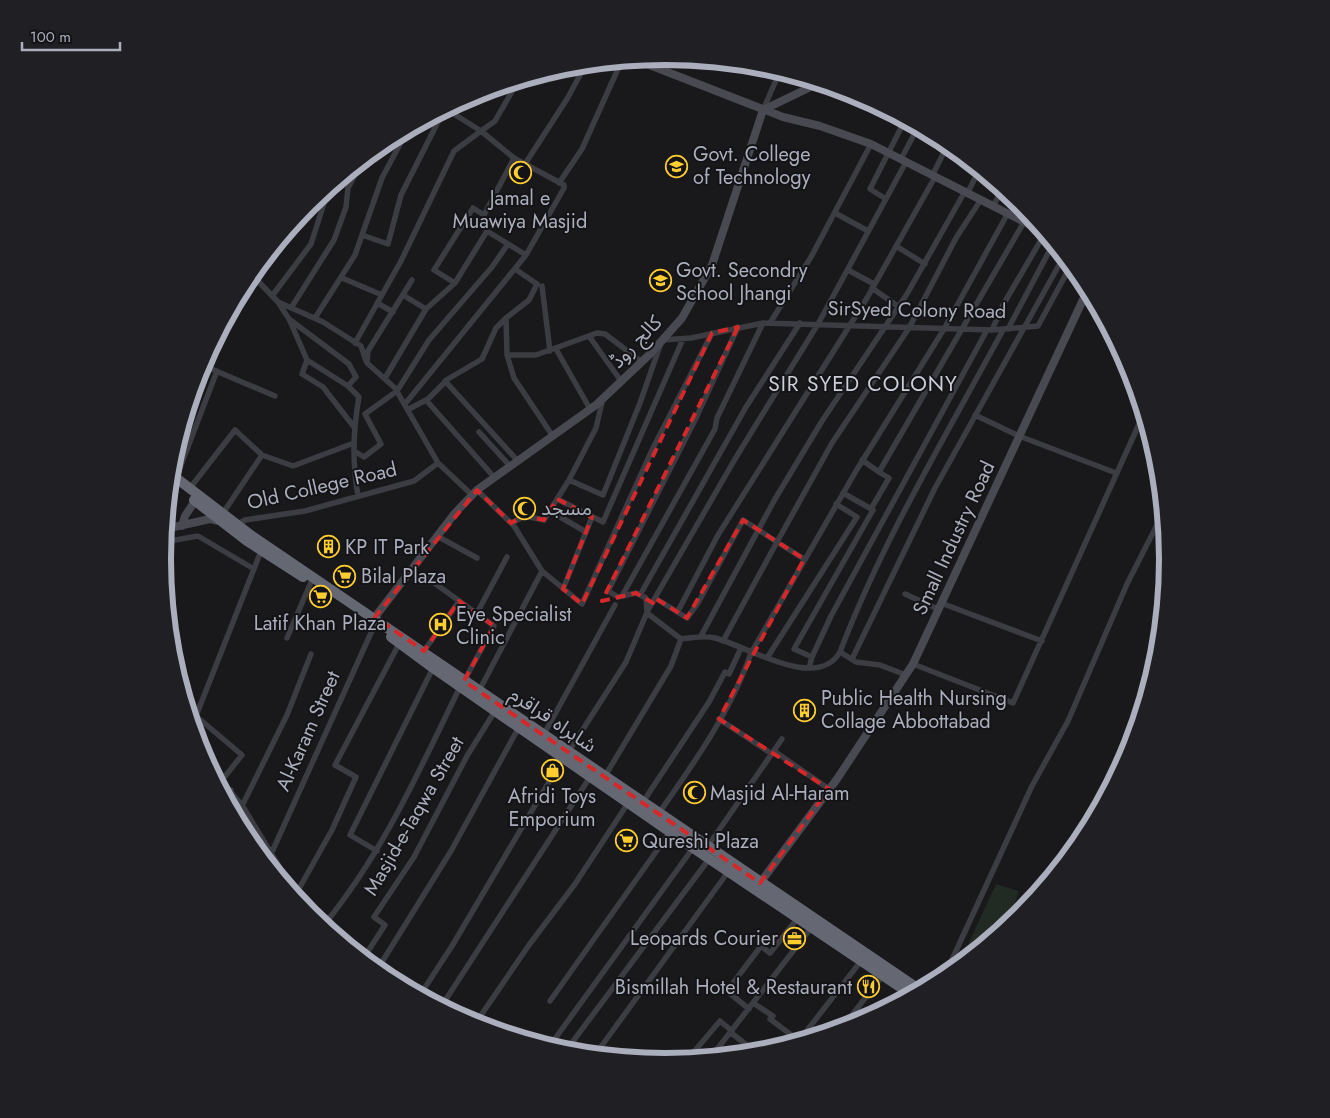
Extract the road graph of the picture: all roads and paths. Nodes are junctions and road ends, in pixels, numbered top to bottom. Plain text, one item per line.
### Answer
1 (650, 65) edge
2 (619, 67) edge
3 (582, 72) edge
4 (777, 78) edge
5 (810, 87) edge
6 (514, 89) edge
7 (763, 110) junction
8 (452, 114) edge
9 (439, 120) edge
10 (901, 125) edge
11 (481, 131) junction
12 (915, 133) edge
13 (401, 141) edge
14 (871, 144) junction
15 (945, 152) edge
16 (888, 153) junction
17 (514, 158) junction
18 (904, 160) junction
19 (525, 164) junction
20 (355, 174) edge
21 (976, 175) edge
22 (934, 177) junction
23 (559, 183) junction
24 (966, 193) junction
25 (999, 196) edge
26 (886, 199) junction
27 (980, 201) junction
28 (324, 202) edge
29 (993, 206) junction
30 (835, 213) junction
31 (1008, 213) junction
32 (1022, 220) junction
33 (1025, 222) edge
34 (868, 231) junction
35 (362, 235) junction
36 (1039, 237) edge
37 (508, 244) junction
38 (896, 246) junction
39 (1050, 250) edge
40 (526, 255) junction
41 (1060, 263) edge
42 (925, 264) junction
43 (515, 269) junction
44 (848, 270) junction
45 (1067, 272) edge
46 (342, 278) junction
47 (257, 280) edge
48 (412, 280) dead end
49 (455, 283) junction
50 (542, 286) dead end
51 (873, 286) junction
52 (272, 296) junction
53 (382, 296) junction
54 (403, 296) junction
55 (1084, 297) edge
56 (278, 302) junction
57 (377, 303) junction
58 (899, 307) junction
59 (291, 308) junction
60 (426, 310) junction
61 (393, 312) junction
62 (315, 318) junction
63 (506, 318) junction
64 (289, 319) junction
65 (763, 323) junction
66 (770, 323) junction
67 (800, 323) junction
68 (818, 324) junction
69 (850, 326) junction
70 (887, 326) junction
71 (738, 327) junction
72 (909, 328) junction
73 (1022, 328) junction
74 (944, 329) junction
75 (962, 329) junction
76 (1005, 329) junction
77 (989, 330) junction
78 (712, 333) junction
79 (589, 336) junction
80 (683, 339) junction
81 (662, 340) junction
82 (356, 343) junction
83 (553, 350) junction
84 (508, 356) junction
85 (306, 360) junction
86 (642, 362) junction
87 (367, 363) junction
88 (210, 368) edge
89 (217, 371) junction
90 (385, 378) junction
91 (622, 381) junction
92 (445, 382) junction
93 (348, 386) junction
94 (397, 391) junction
95 (276, 396) dead end
96 (603, 398) junction
97 (426, 400) junction
98 (407, 406) junction
99 (590, 409) junction
100 (975, 415) junction
101 (1140, 423) edge
102 (354, 427) junction
103 (479, 432) dead end
104 (552, 435) junction
105 (1019, 436) junction
106 (354, 443) junction
107 (354, 451) junction
108 (182, 453) edge
109 (262, 455) junction
110 (516, 460) junction
111 (862, 460) junction
112 (438, 463) junction
113 (509, 465) junction
114 (879, 472) junction
115 (1116, 473) junction
116 (494, 477) junction
117 (569, 480) junction
118 (177, 481) edge
119 (177, 483) edge
120 (190, 488) junction
121 (474, 493) junction
122 (843, 493) junction
123 (358, 496) junction
124 (557, 500) junction
125 (195, 501) junction
126 (836, 504) junction
127 (871, 509) junction
128 (550, 511) junction
129 (592, 517) junction
130 (223, 518) junction
131 (511, 523) junction
132 (238, 524) junction
133 (1158, 524) edge
134 (182, 526) junction
135 (172, 528) edge
136 (758, 529) junction
137 (586, 532) junction
138 (437, 536) junction
139 (172, 541) edge
140 (777, 542) junction
141 (261, 551) junction
142 (507, 557) dead end
143 (477, 558) dead end
144 (804, 559) junction
145 (254, 569) junction
146 (542, 571) junction
147 (426, 577) dead end
148 (311, 582) junction
149 (563, 589) junction
150 (905, 594) dead end
151 (640, 595) junction
152 (622, 596) junction
153 (655, 598) junction
154 (459, 601) junction
155 (615, 604) dead end
156 (940, 606) junction
157 (678, 611) junction
158 (647, 613) junction
159 (477, 614) junction
160 (375, 621) junction
161 (701, 636) junction
162 (286, 638) dead end
163 (681, 640) junction
164 (722, 641) junction
165 (1042, 641) junction
166 (400, 642) junction
167 (741, 648) junction
168 (424, 651) junction
169 (751, 652) junction
170 (840, 652) junction
171 (311, 654) dead end
172 (812, 657) junction
173 (767, 658) junction
174 (852, 659) junction
175 (913, 664) junction
176 (433, 668) junction
177 (809, 668) junction
178 (906, 675) junction
179 (462, 684) junction
180 (479, 691) junction
181 (495, 710) junction
182 (196, 715) edge
183 (197, 716) edge
184 (719, 719) junction
185 (519, 727) junction
186 (544, 734) junction
187 (782, 739) dead end
188 (773, 753) junction
189 (566, 755) junction
190 (605, 776) junction
191 (590, 777) junction
192 (223, 779) edge
193 (226, 784) edge
194 (231, 790) joint
195 (829, 790) junction
196 (643, 802) junction
197 (628, 803) junction
198 (242, 805) junction
199 (240, 810) edge
200 (659, 813) junction
201 (670, 832) junction
202 (708, 846) junction
203 (693, 848) junction
204 (377, 851) junction
205 (272, 852) junction
206 (270, 856) edge
207 (709, 859) junction
208 (728, 872) junction
209 (284, 873) edge
210 (758, 886) junction
211 (298, 890) edge
212 (797, 919) junction
213 (328, 920) edge
214 (810, 928) junction
215 (367, 953) edge
216 (861, 961) junction
217 (951, 961) edge
218 (381, 963) edge
219 (883, 975) junction
220 (914, 986) edge
221 (423, 990) edge
222 (905, 990) edge
223 (550, 1000) dead end
224 (445, 1001) edge
225 (751, 1006) junction
226 (851, 1016) edge
227 (480, 1017) edge
228 (731, 1031) junction
229 (805, 1033) edge
230 (792, 1036) edge
231 (552, 1040) edge
232 (571, 1044) edge
233 (749, 1046) edge
234 (600, 1049) edge
235 (716, 1050) edge
236 (694, 1052) edge

1 - 7 street
2 - 23 street
3 - 19 street
4 - 7 street
5 - 7 street
6 - 11 street
7 - 14 street
7 - 81 street, کالج روڈ
8 - 11 street
9 - 35 street
10 - 16 street
11 - 17 street
11 - 53 street
12 - 18 street
13 - 35 street
14 - 16 street
14 - 30 street
15 - 22 street
16 - 18 street
16 - 26 street
17 - 19 street
17 - 49 street
18 - 22 street
18 - 26 street
19 - 23 street
20 - 59 street
21 - 24 street
22 - 24 street
22 - 38 street
23 - 40 street
24 - 27 street
24 - 42 street
25 - 29 street
26 - 34 street
27 - 29 street
27 - 72 street
28 - 52 street
29 - 31 street
30 - 34 street
30 - 66 street
31 - 32 street
31 - 74 street
32 - 33 street
32 - 75 street
34 - 44 street
35 - 46 street
36 - 77 street
37 - 40 street
37 - 49 street
37 - 94 street
38 - 42 street
38 - 51 street
39 - 76 street
40 - 43 street
41 - 73 street
42 - 58 street
43 - 63 street
43 - 98 street
44 - 51 street
44 - 68 street
45 - 73 street
46 - 53 street
46 - 62 street
47 - 52 street
48 - 54 street
49 - 60 street
50 - 83 street
51 - 58 street
51 - 69 street
52 - 56 street
53 - 57 street
54 - 60 street
54 - 61 street
55 - 105 street, Small Industry Road
56 - 59 street
56 - 64 street
57 - 61 street
57 - 82 street
58 - 70 street
59 - 62 street
60 - 90 street
61 - 87 street
62 - 82 street
63 - 84 street
63 - 92 street
64 - 85 street
64 - 93 street
65 - 66 street, SirSyed Colony Road
65 - 71 street, SirSyed Colony Road
65 - 152 street
66 - 67 street, SirSyed Colony Road
67 - 68 street, SirSyed Colony Road
67 - 151 street
68 - 69 street, SirSyed Colony Road
68 - 153 street
69 - 70 street, SirSyed Colony Road
69 - 157 street
70 - 72 street, SirSyed Colony Road
70 - 136 street
71 - 78 street, SirSyed Colony Road
71 - 152 street
72 - 74 street, SirSyed Colony Road
72 - 140 street
73 - 76 street, SirSyed Colony Road
73 - 100 street
74 - 75 street, SirSyed Colony Road
74 - 111 street
75 - 77 street, SirSyed Colony Road
75 - 114 street
76 - 77 street, SirSyed Colony Road
76 - 170 street
77 - 172 street
78 - 80 street, SirSyed Colony Road
78 - 149 street
79 - 83 street
79 - 86 street
79 - 91 street
80 - 81 street, SirSyed Colony Road
80 - 129 street
81 - 86 street, کالج روڈ
81 - 117 street
82 - 87 street
83 - 84 street
83 - 99 street
84 - 104 street
85 - 93 street
85 - 102 street
86 - 91 street, کالج روڈ
87 - 90 street
88 - 89 street
89 - 95 street
89 - 108 street
90 - 94 street
91 - 96 street, کالج روڈ
92 - 97 street
92 - 110 street
93 - 102 street
94 - 98 street
94 - 107 street
96 - 99 street, کالج روڈ
96 - 117 street
97 - 98 street
97 - 116 street
98 - 112 street
99 - 104 street, کالج روڈ
100 - 105 street
100 - 174 street
101 - 115 street
102 - 106 street
103 - 113 street
104 - 110 street, کالج روڈ
105 - 115 street
105 - 156 street, Small Industry Road
106 - 107 street
106 - 109 street
107 - 123 street
109 - 120 street
109 - 130 street
110 - 113 street, کالج روڈ
111 - 114 street
111 - 122 street
112 - 121 street
112 - 123 street, Old College Road
113 - 116 street, کالج روڈ
114 - 127 street
115 - 165 street
116 - 121 street, کالج روڈ
117 - 124 street
118 - 120 highway, شاہراہ قراقرم
119 - 125 highway, شاہراہ قراقرم
120 - 130 highway, شاہراہ قراقرم
121 - 131 street
121 - 138 street, کالج روڈ
122 - 126 street
122 - 127 street
123 - 132 street, Old College Road
124 - 128 street
124 - 129 street
125 - 130 highway, شاہراہ قراقرم
125 - 134 street
126 - 144 street
126 - 173 street
127 - 172 street
128 - 131 street
128 - 137 street
129 - 137 street
130 - 132 highway, شاہراہ قراقرم
130 - 134 street
130 - 141 highway, شاہراہ قراقرم
131 - 146 street
132 - 160 highway, شاہراہ قراقرم
133 - 217 street
134 - 135 street
136 - 140 street
136 - 157 street
136 - 161 street
137 - 149 street
138 - 143 street
138 - 160 street, کالج روڈ
139 - 145 street
140 - 144 street
140 - 164 street
141 - 145 street
141 - 148 highway, شاہراہ قراقرم
142 - 159 street
144 - 169 street
145 - 182 street
146 - 149 street
146 - 180 street
147 - 154 street
148 - 160 highway, شاہراہ قراقرم
148 - 162 street
150 - 156 street
151 - 152 street
151 - 158 street
153 - 157 street
153 - 158 street
154 - 159 street
154 - 168 street
155 - 186 street
156 - 165 street
156 - 175 street, Small Industry Road
158 - 163 street
158 - 189 street
159 - 179 street
160 - 166 highway, شاہراہ قراقرم
160 - 168 highway, شاہراہ قراقرم
160 - 205 street, Al-Karam Street
161 - 163 street
161 - 164 street
163 - 190 street
164 - 167 street
165 - 175 street
166 - 176 highway, شاہراہ قراقرم
166 - 211 street
167 - 169 street
167 - 196 street
168 - 179 highway, شاہراہ قراقرم
169 - 173 street
169 - 184 street
170 - 174 street
170 - 177 street
171 - 198 street
172 - 177 street
173 - 177 street
174 - 178 street
175 - 178 street, Small Industry Road
176 - 179 highway, شاہراہ قراقرم
176 - 204 street
178 - 195 street, Small Industry Road
179 - 180 highway, شاہراہ قراقرم
179 - 181 highway, شاہراہ قراقرم
179 - 204 street
180 - 186 highway, شاہراہ قراقرم
181 - 185 highway, شاہراہ قراقرم
181 - 215 street, Masjid-e-Taqwa Street
183 - 192 street
184 - 188 street
184 - 200 street
185 - 189 highway, شاہراہ قراقرم
185 - 218 street
186 - 189 highway, شاہراہ قراقرم
187 - 188 street
188 - 195 street
188 - 202 street
189 - 190 highway, شاہراہ قراقرم
189 - 191 highway, شاہراہ قراقرم
189 - 221 street
190 - 196 highway, شاہراہ قراقرم
191 - 197 highway, شاہراہ قراقرم
191 - 224 street
193 - 194 street
194 - 198 street
195 - 210 street, Small Industry Road
196 - 200 highway, شاہراہ قراقرم
197 - 201 highway, شاہراہ قراقرم
197 - 227 street
198 - 199 street
198 - 205 street
200 - 202 highway, شاہراہ قراقرم
201 - 203 highway, شاہراہ قراقرم
201 - 223 street
202 - 210 highway, شاہراہ قراقرم
203 - 207 highway, شاہراہ قراقرم
203 - 231 street
204 - 213 street
205 - 206 street, Al-Karam Street
205 - 209 street
207 - 208 highway, شاہراہ قراقرم
207 - 232 street
208 - 210 highway, شاہراہ قراقرم
208 - 234 street
210 - 212 highway, شاہراہ قراقرم
210 - 220 highway, شاہراہ قراقرم
212 - 214 highway, شاہراہ قراقرم
212 - 225 street
214 - 216 highway, شاہراہ قراقرم
214 - 225 street
216 - 219 highway, شاہراہ قراقرم
216 - 229 street
219 - 222 highway, شاہراہ قراقرم
219 - 226 street
225 - 228 street
225 - 230 street
228 - 233 street
228 - 235 street
228 - 236 street

